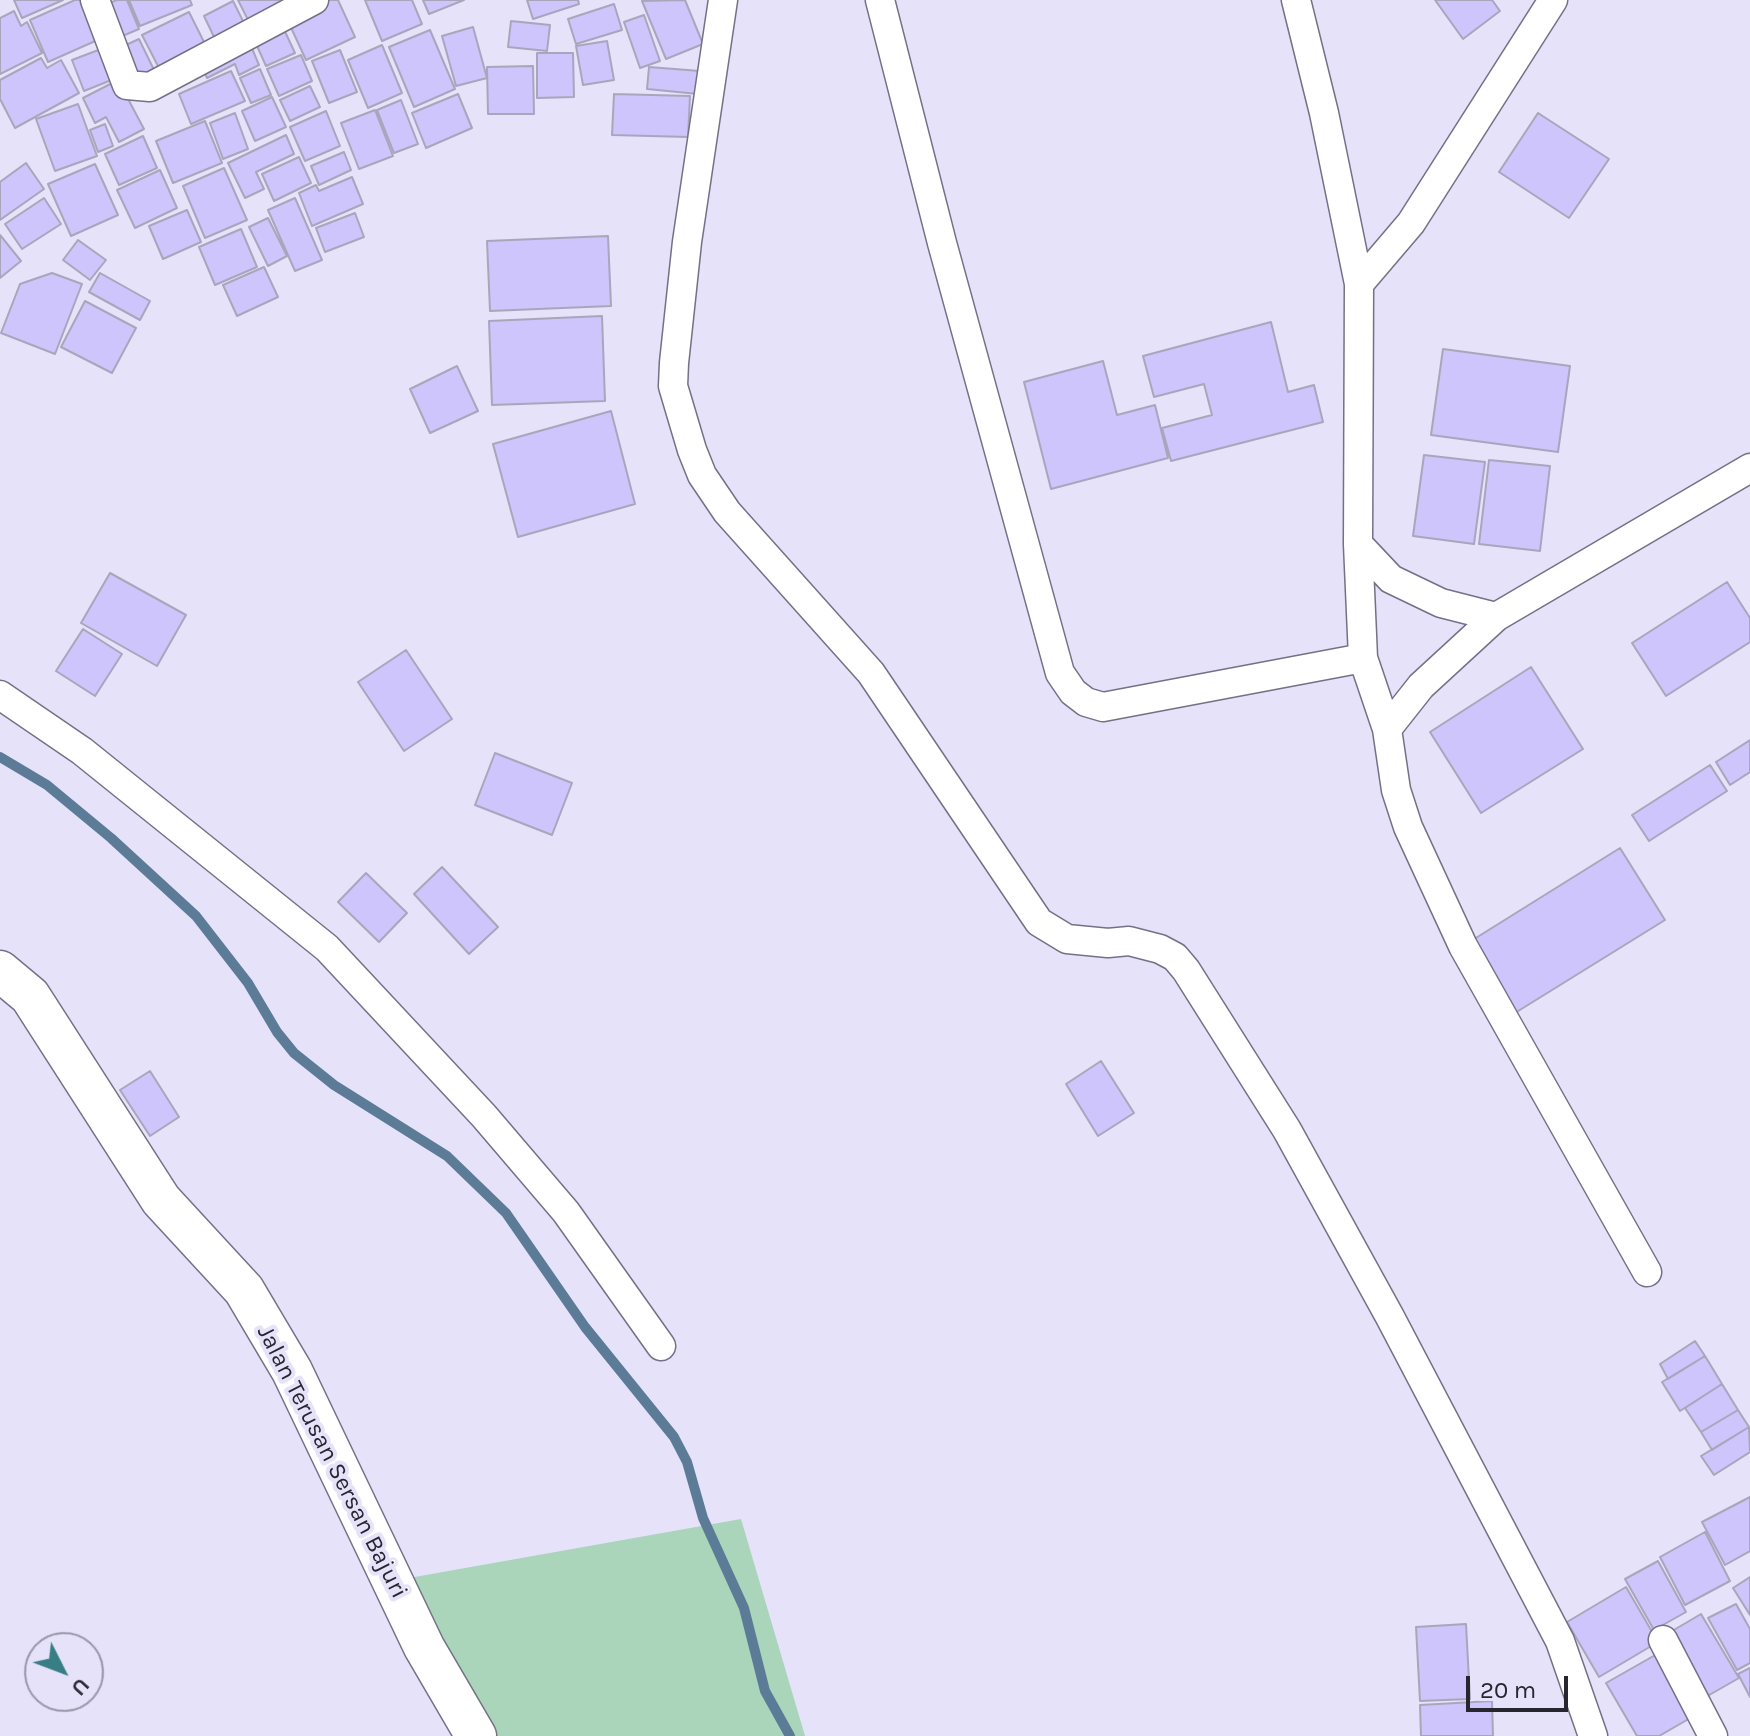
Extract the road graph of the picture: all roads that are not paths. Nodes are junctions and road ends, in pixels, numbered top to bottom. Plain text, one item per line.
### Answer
1 (95, 0) edge
2 (314, 0) edge
3 (723, 0) edge
4 (880, 0) edge
5 (1296, 0) edge
6 (1553, 0) edge
7 (1359, 284) junction
8 (1750, 468) edge
9 (1358, 544) junction
10 (1496, 617) junction
11 (1363, 658) junction
12 (0, 695) edge
13 (1387, 729) junction
14 (0, 971) edge
15 (1647, 1272) dead end
16 (661, 1346) dead end
17 (1663, 1640) dead end
18 (476, 1736) edge
19 (1593, 1736) edge
20 (1713, 1736) edge

1 - 2 street
3 - 19 street
4 - 11 street
5 - 7 street
6 - 7 street
7 - 9 street
8 - 10 street
9 - 10 street
9 - 11 street
10 - 13 street
11 - 13 street
12 - 16 street
13 - 15 street
14 - 18 main road, Jalan Terusan Sersan Bajuri
17 - 20 street

